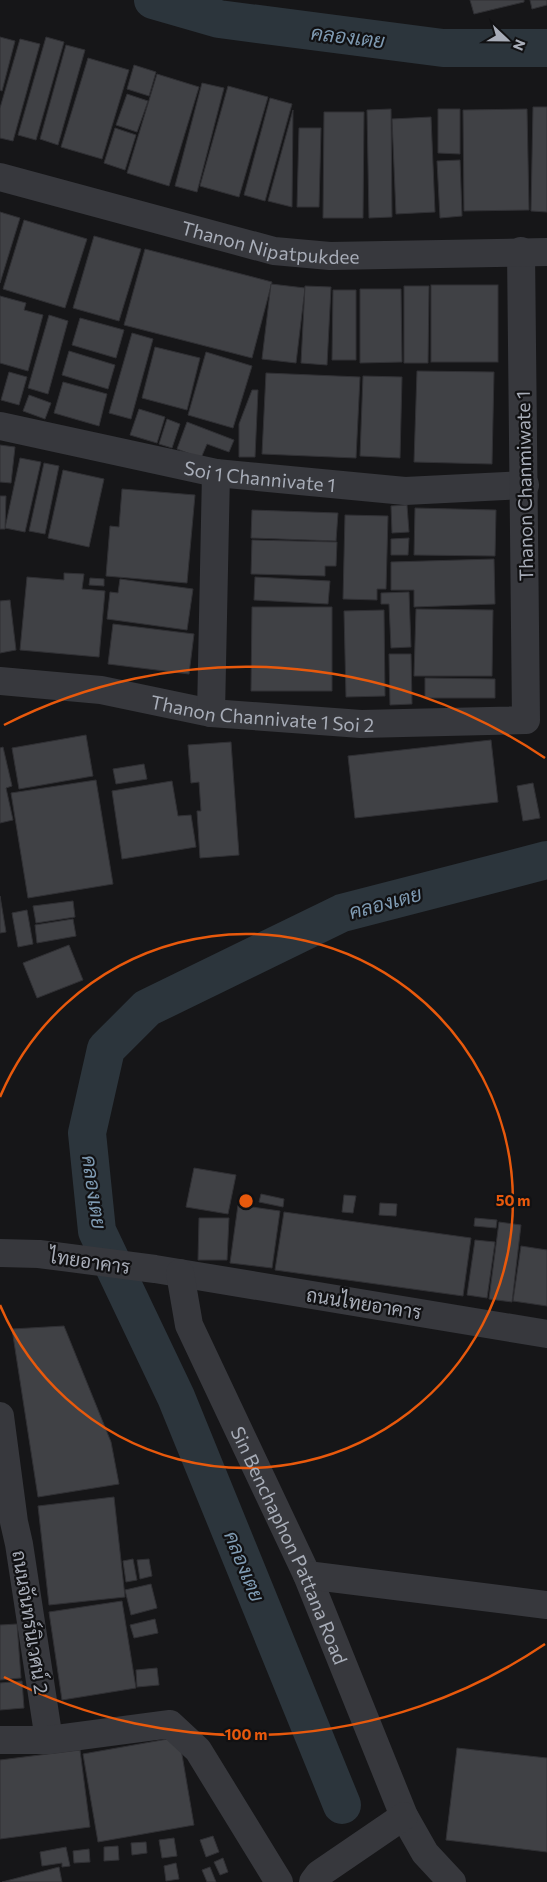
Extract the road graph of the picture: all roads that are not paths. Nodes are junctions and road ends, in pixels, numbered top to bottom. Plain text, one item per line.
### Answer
1 (0, 177) edge
2 (534, 251) edge
3 (0, 426) edge
4 (216, 472) junction
5 (525, 485) junction
6 (0, 681) edge
7 (211, 713) junction
8 (526, 720) joint
9 (0, 1254) edge
10 (167, 1271) junction
11 (547, 1334) edge
12 (0, 1416) edge
13 (7, 1523) edge
14 (307, 1575) junction
15 (547, 1605) edge
16 (0, 1740) edge
17 (49, 1740) junction
18 (404, 1816) junction
19 (316, 1878) edge
20 (279, 1882) edge
21 (452, 1882) edge

1 - 2 street, Thanon Nipatpukdee
2 - 5 street, Thanon Chanmiwate 1
3 - 4 street, Soi 1 Channivate 1
4 - 5 street, Soi 1 Channivate 1
4 - 7 street
5 - 8 street, Thanon Chanmiwate 1
6 - 7 street, Thanon Channivate 1 Soi 2
7 - 8 street, Thanon Channivate 1 Soi 2
9 - 10 street, ไทยอาคาร
10 - 11 street, ถนนไทยอาคาร
10 - 14 street, Sin Benchaphon Pattana Road
12 - 13 street, ถนนจันทร์นิเวศน์ 2
13 - 17 street, ถนนจันทร์นิเวศน์ 2
14 - 15 street
14 - 18 street, Sin Benchaphon Pattana Road
16 - 17 street
17 - 20 street
18 - 19 street
18 - 21 street, Sin Benchaphon Pattana Road

